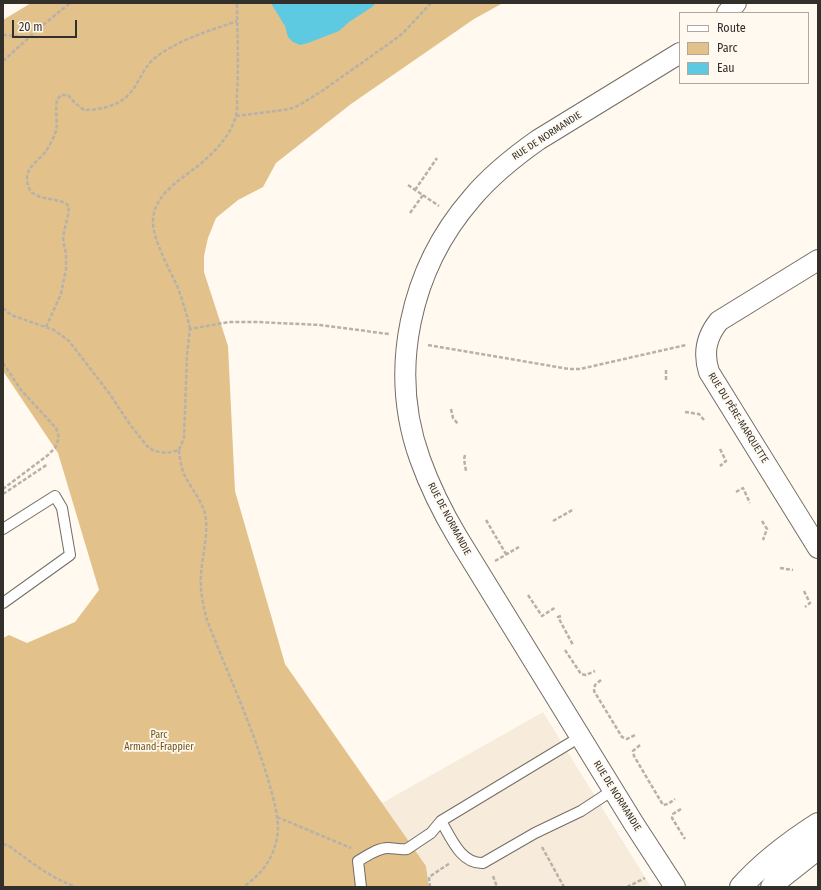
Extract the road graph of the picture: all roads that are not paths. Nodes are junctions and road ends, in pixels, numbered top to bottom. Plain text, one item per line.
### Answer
1 (736, 3) edge
2 (729, 12) edge
3 (679, 55) edge
4 (818, 260) edge
5 (3, 529) edge
6 (816, 542) edge
7 (3, 603) edge
8 (580, 737) junction
9 (613, 790) junction
10 (441, 821) junction
11 (818, 824) edge
12 (818, 848) edge
13 (361, 887) edge
14 (676, 887) edge
15 (741, 887) edge
16 (772, 887) edge

1 - 2 street
3 - 8 street, RUE DE NORMANDIE
4 - 6 street, RUE DU PÈRE-MARQUETTE
5 - 7 lane
8 - 9 street, RUE DE NORMANDIE
8 - 10 lane
9 - 10 lane
9 - 14 street, RUE DE NORMANDIE
10 - 13 lane
11 - 15 street
12 - 16 street

